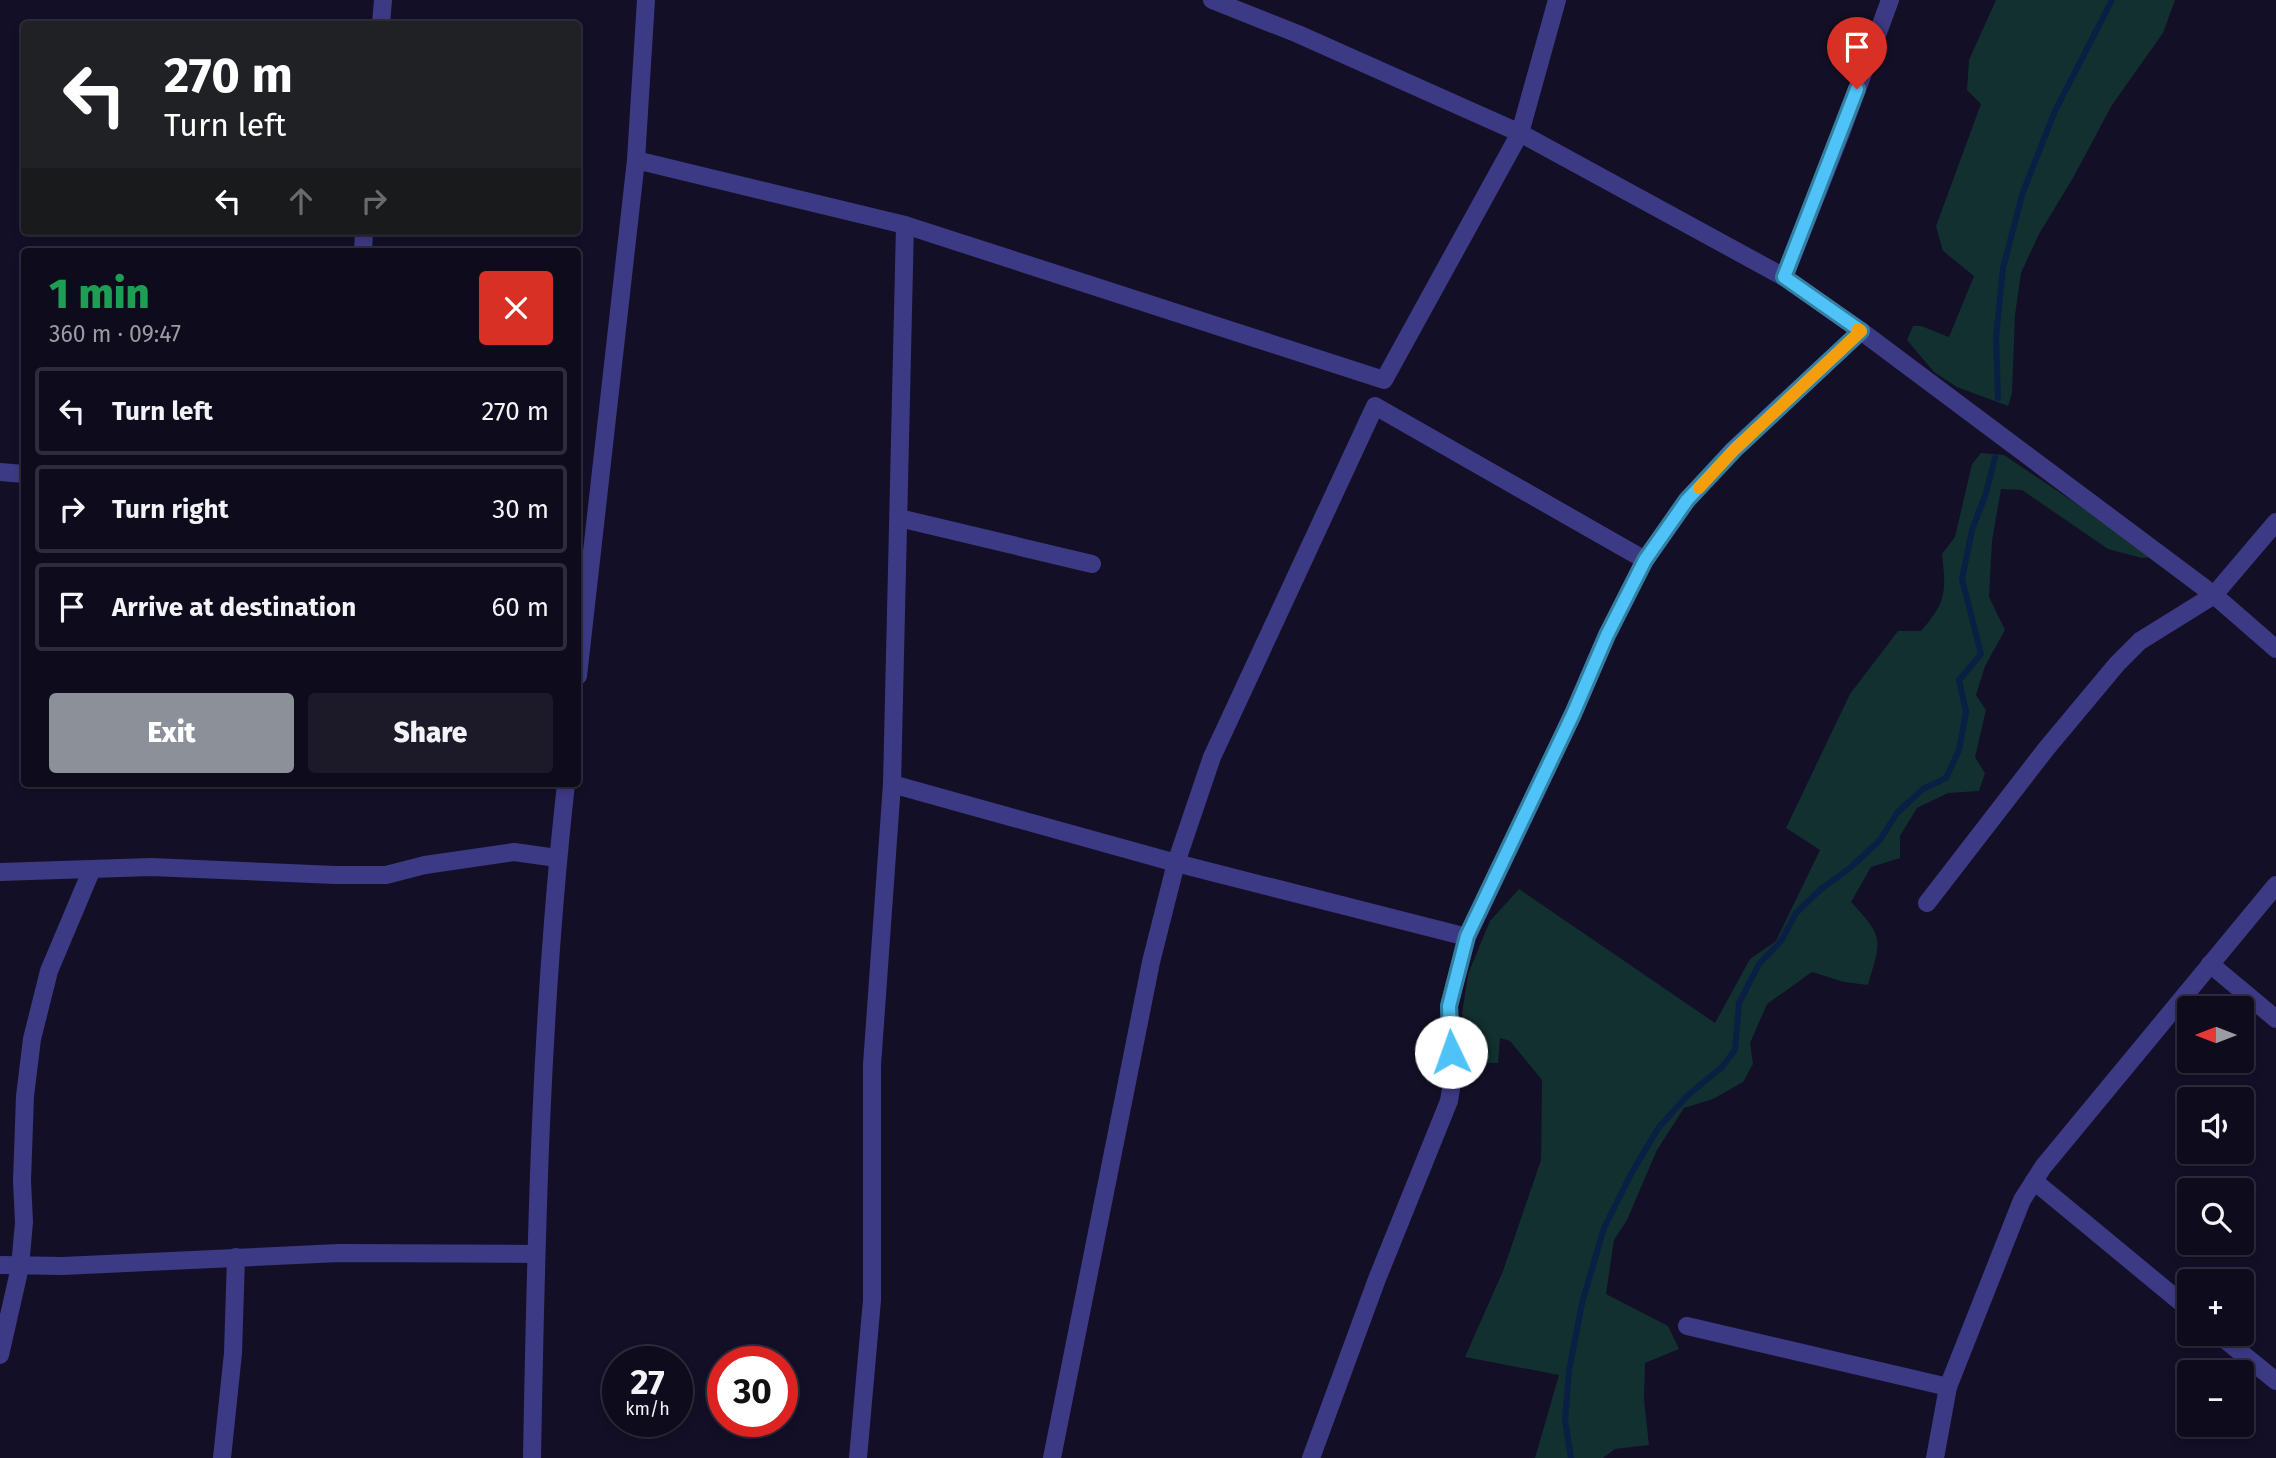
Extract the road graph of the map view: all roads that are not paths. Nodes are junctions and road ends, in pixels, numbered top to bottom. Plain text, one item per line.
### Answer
1 (383, 0) edge
2 (646, 0) edge
3 (1212, 0) edge
4 (1557, 0) edge
5 (1889, 0) edge
6 (381, 21) edge
7 (1520, 133) junction
8 (636, 160) junction
9 (905, 225) junction
10 (1784, 277) junction
11 (1861, 331) junction
12 (1384, 380) junction
13 (1375, 406) junction
14 (0, 472) edge
15 (21, 474) edge
16 (899, 518) junction
17 (2276, 522) edge
18 (1645, 560) junction
19 (1092, 564) dead end
20 (2214, 596) junction
21 (581, 649) edge
22 (2276, 649) edge
23 (892, 784) junction
24 (566, 787) edge
25 (557, 858) junction
26 (1176, 863) junction
27 (92, 869) junction
28 (0, 872) edge
29 (2276, 885) edge
30 (1927, 903) dead end
31 (1467, 936) junction
32 (2210, 964) junction
33 (2276, 1019) edge
34 (2034, 1181) junction
35 (536, 1254) junction
36 (236, 1256) junction
37 (0, 1265) edge
38 (20, 1267) junction
39 (2177, 1299) edge
40 (1687, 1326) dead end
41 (2233, 1346) edge
42 (0, 1355) edge
43 (2276, 1381) edge
44 (1948, 1387) junction
45 (222, 1458) edge
46 (532, 1458) edge
47 (858, 1458) edge
48 (1052, 1458) edge
49 (1311, 1458) edge
50 (1934, 1458) edge

1 - 6 street
2 - 8 street
3 - 7 street
4 - 7 street
5 - 10 street
7 - 10 street
7 - 12 street
8 - 9 street
8 - 21 street
9 - 12 street
9 - 16 street
10 - 11 street
11 - 18 street
11 - 20 street
12 - 13 street
13 - 18 street
13 - 26 street
14 - 15 street
16 - 19 street
16 - 23 street
17 - 20 street
18 - 31 street
20 - 22 street
20 - 30 street
23 - 26 street
23 - 47 street
24 - 25 street
25 - 27 street
25 - 35 street
26 - 31 street
26 - 48 street
27 - 28 street
27 - 38 street
29 - 32 street
31 - 49 street
32 - 33 street
32 - 34 street
34 - 39 street
34 - 44 street
35 - 36 street
35 - 46 street
36 - 38 street
36 - 45 street
37 - 38 street
38 - 42 street
40 - 44 street
41 - 43 street
44 - 50 street

